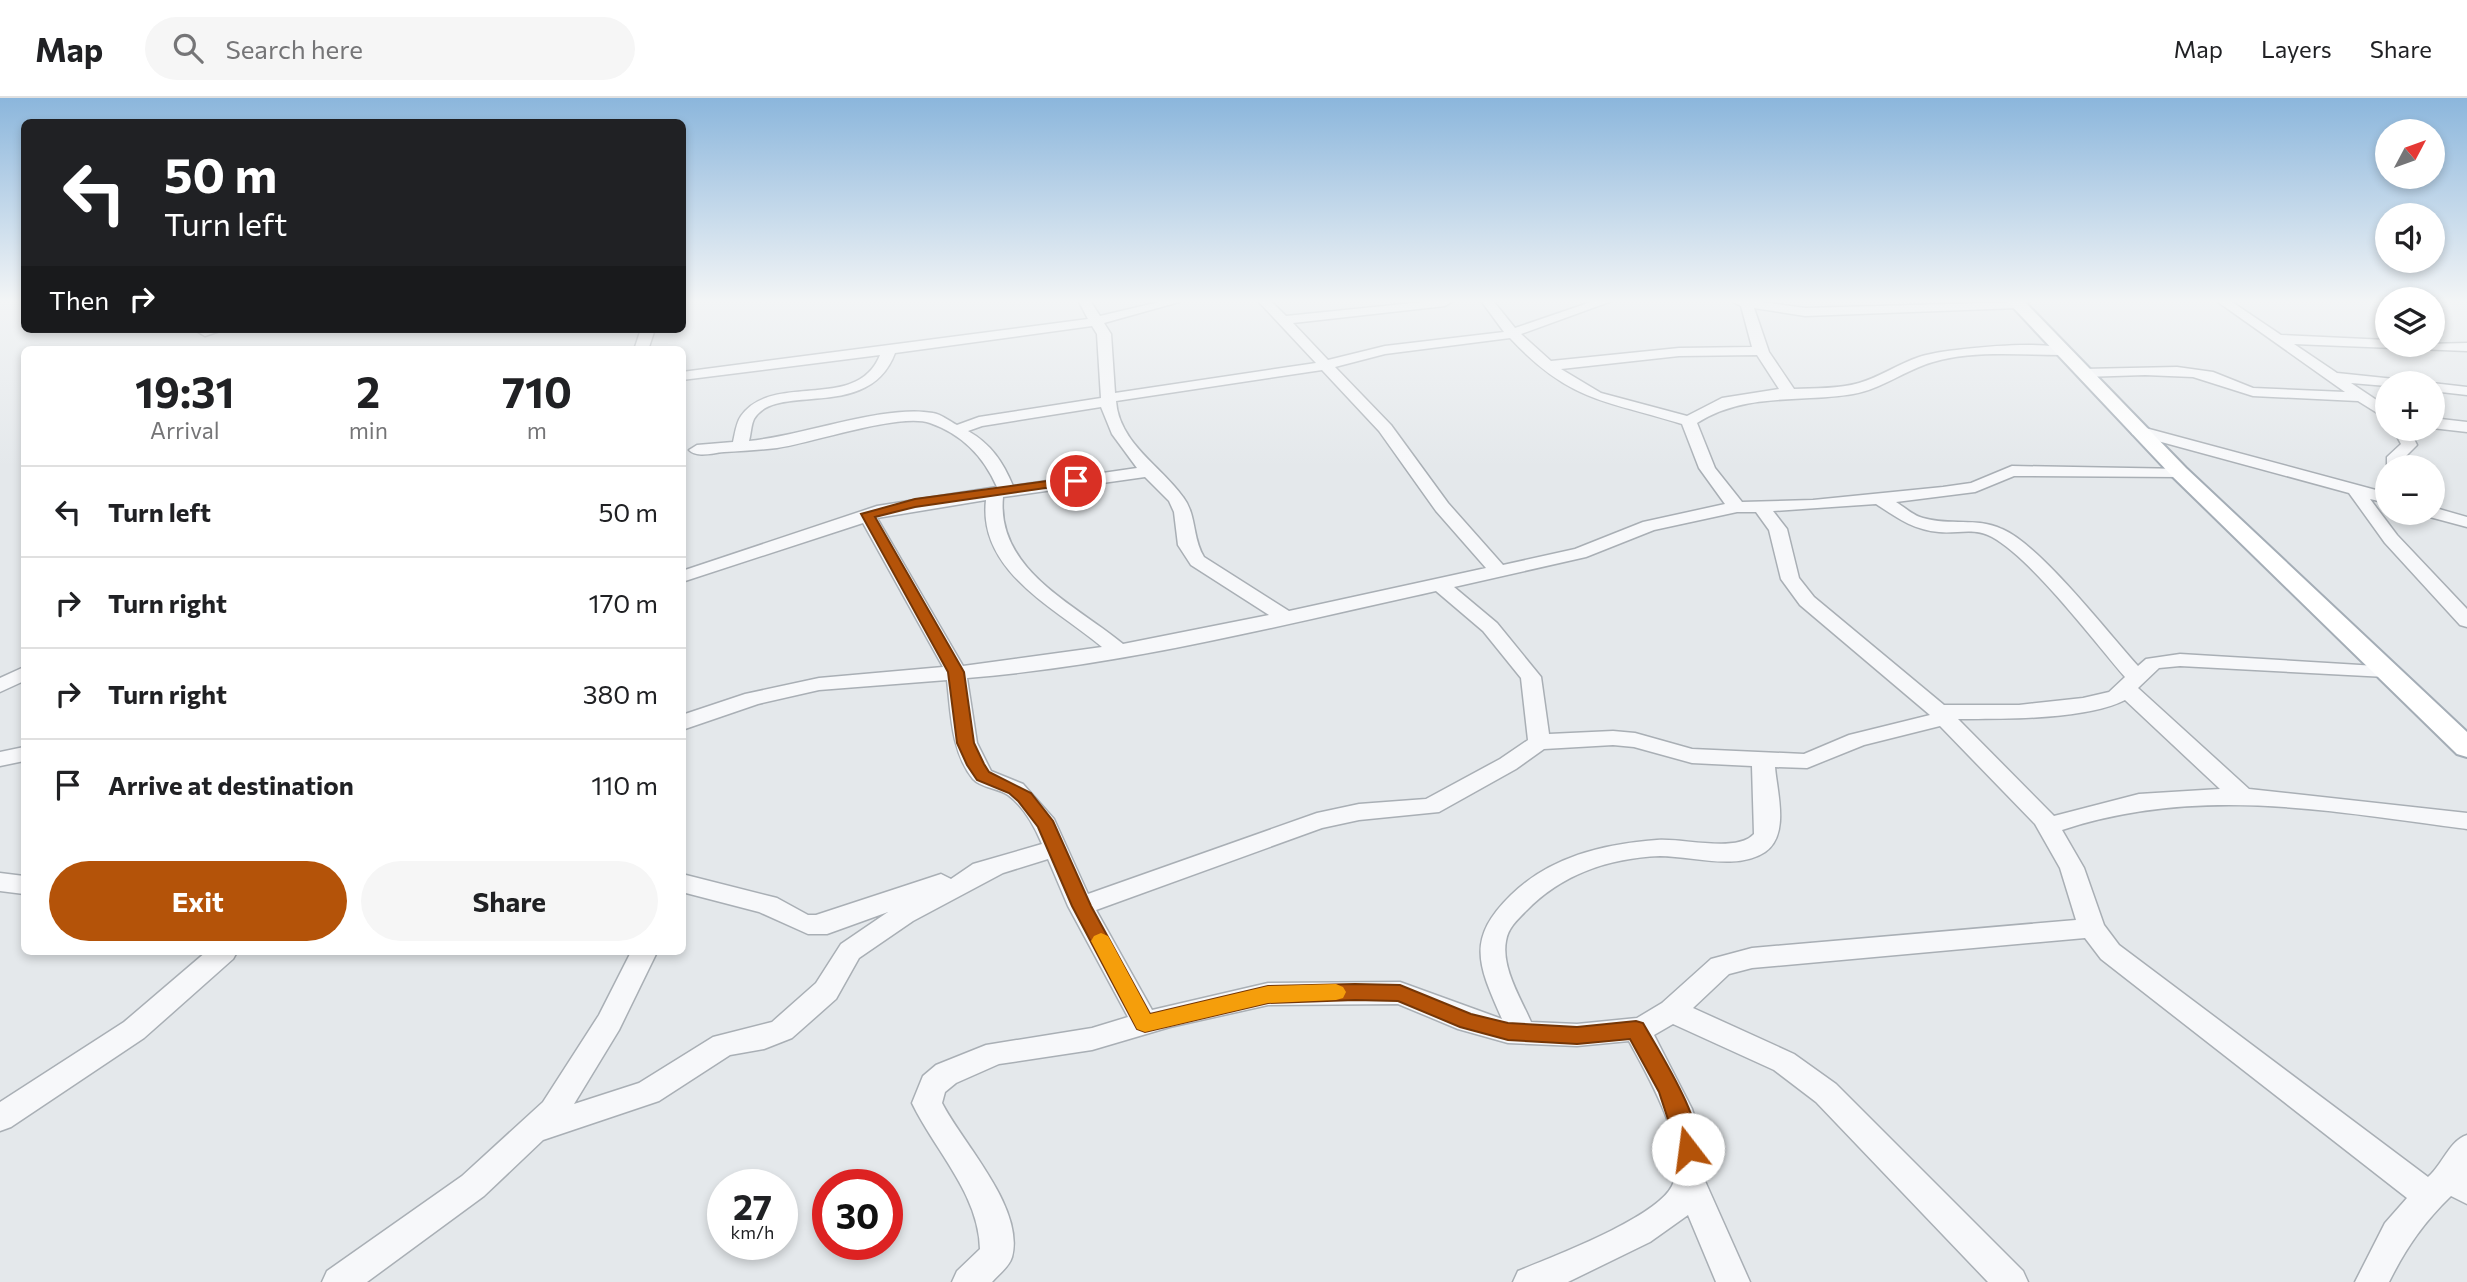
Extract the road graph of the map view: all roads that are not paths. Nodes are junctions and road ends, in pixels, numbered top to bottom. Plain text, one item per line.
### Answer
1 (828, 357) edge
2 (887, 357) edge
3 (1105, 357) edge
4 (1320, 357) edge
5 (1357, 357) edge
6 (1540, 357) edge
7 (1630, 357) edge
8 (1763, 357) edge
9 (1933, 357) edge
10 (2067, 357) edge
11 (2305, 357) edge
12 (1328, 365) junction
13 (1549, 366) junction
14 (2082, 373) junction
15 (686, 375) edge
16 (2334, 377) junction
17 (2375, 381) edge
18 (2445, 388) edge
19 (2467, 391) edge
20 (1790, 393) junction
21 (2330, 395) junction
22 (2365, 397) junction
23 (1108, 400) junction
24 (2375, 405) edge
25 (2310, 408) dead end
26 (1689, 421) junction
27 (2445, 424) edge
28 (2467, 427) edge
29 (958, 430) junction
30 (2138, 430) junction
31 (2407, 441) edge
32 (740, 448) junction
33 (697, 450) dead end
34 (2397, 455) edge
35 (1149, 471) junction
36 (2179, 472) junction
37 (2354, 488) junction
38 (1000, 491) junction
39 (2375, 494) edge
40 (1880, 499) junction
41 (1749, 507) junction
42 (867, 514) junction
43 (2445, 516) edge
44 (2467, 522) edge
45 (1499, 572) junction
46 (686, 576) edge
47 (1440, 584) junction
48 (1286, 618) junction
49 (2467, 621) edge
50 (1119, 651) junction
51 (2386, 671) junction
52 (956, 672) junction
53 (21, 675) edge
54 (2132, 684) junction
55 (0, 686) edge
56 (1942, 715) junction
57 (686, 722) edge
58 (1539, 742) junction
59 (2467, 748) edge
60 (21, 755) edge
61 (0, 759) edge
62 (1763, 760) junction
63 (2244, 798) junction
64 (2467, 821) edge
65 (2048, 826) junction
66 (1057, 848) junction
67 (994, 867) junction
68 (0, 882) edge
69 (686, 884) edge
70 (21, 886) edge
71 (1082, 906) junction
72 (2092, 928) junction
73 (220, 955) edge
74 (642, 955) edge
75 (1672, 1011) junction
76 (1145, 1023) junction
77 (1636, 1030) junction
78 (1522, 1032) junction
79 (0, 1118) edge
80 (537, 1129) junction
81 (2467, 1149) edge
82 (1689, 1180) junction
83 (2449, 1188) edge
84 (339, 1282) edge
85 (969, 1282) edge
86 (1530, 1282) edge
87 (1733, 1282) edge
88 (2011, 1282) edge
89 (2372, 1282) edge

1 - 15 street
2 - 32 street
3 - 23 street
4 - 12 street
5 - 12 street
6 - 13 street
7 - 13 street
8 - 20 street
9 - 20 street
10 - 14 main road
11 - 16 street
12 - 23 street
12 - 45 street
13 - 26 street
14 - 21 street
14 - 30 main road
16 - 17 street
16 - 22 street
18 - 19 street
20 - 26 street
21 - 22 street
21 - 25 street
22 - 24 street
23 - 29 street
23 - 35 street
26 - 41 street
27 - 28 street
29 - 32 street
29 - 38 street
30 - 36 main road
30 - 37 street
31 - 34 street
32 - 33 street
35 - 38 street
35 - 48 street
36 - 40 street
36 - 51 main road
37 - 39 street
37 - 49 street
38 - 42 street
38 - 50 street
40 - 41 street
40 - 54 street
41 - 45 street
41 - 56 street
42 - 46 street
42 - 52 street
43 - 44 street
45 - 47 street
47 - 48 street
47 - 58 street
48 - 50 street
50 - 52 street
51 - 54 street
51 - 59 main road
52 - 57 street
52 - 66 street
53 - 55 street
54 - 56 street
54 - 63 street
56 - 62 street
56 - 65 street
58 - 62 street
58 - 71 street
60 - 61 street
62 - 78 street
63 - 64 street
63 - 65 street
65 - 72 street
66 - 67 street
66 - 71 street
67 - 69 street
67 - 80 street
68 - 70 street
71 - 76 street
72 - 75 street
72 - 83 street
73 - 79 street
74 - 80 street
75 - 77 street
75 - 88 street
76 - 78 street
76 - 85 street
77 - 78 street
77 - 82 street
80 - 84 street
81 - 83 street
82 - 86 street
82 - 87 street
83 - 89 street

